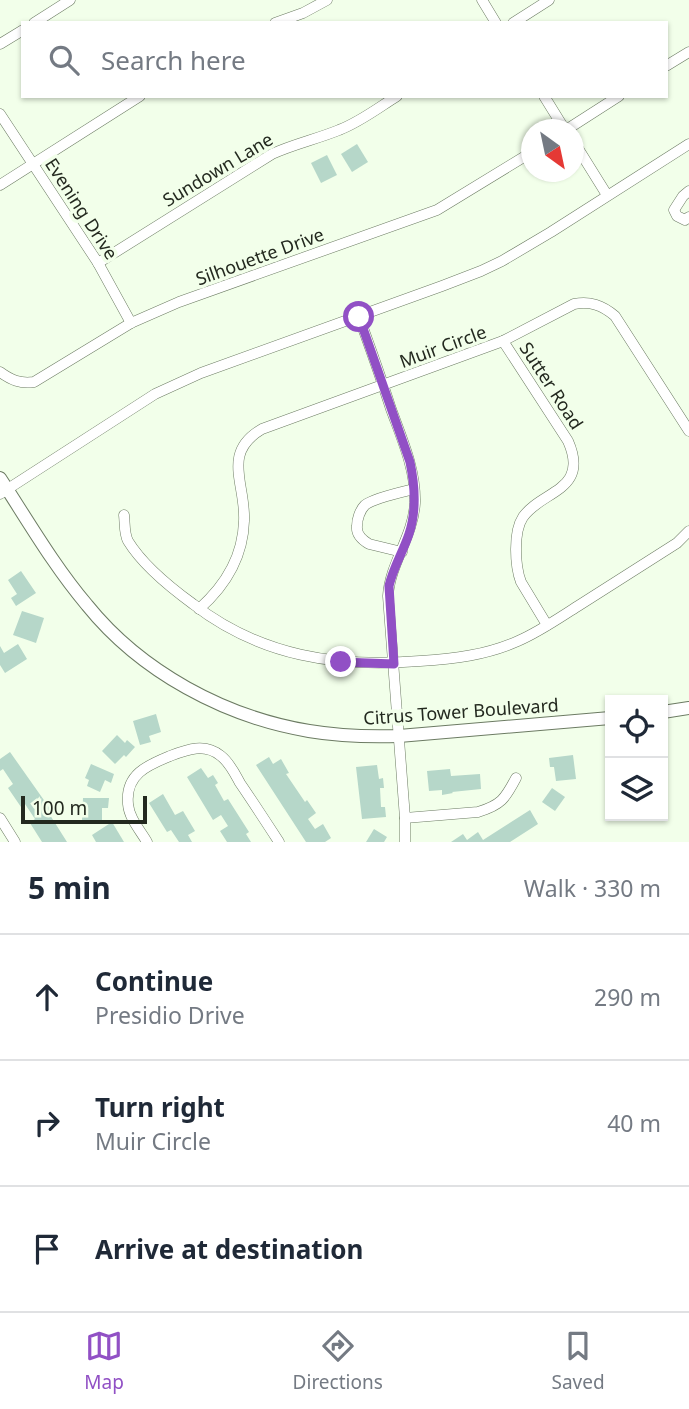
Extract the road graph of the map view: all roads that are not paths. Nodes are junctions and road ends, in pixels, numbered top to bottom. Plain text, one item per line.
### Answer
1 (70, 0) edge
2 (327, 0) edge
3 (482, 0) edge
4 (549, 0) edge
5 (37, 21) edge
6 (281, 21) edge
7 (495, 21) edge
8 (516, 21) edge
9 (21, 31) edge
10 (0, 44) edge
11 (689, 52) edge
12 (668, 65) edge
13 (137, 98) edge
14 (394, 98) edge
15 (545, 98) edge
16 (616, 98) edge
17 (0, 114) edge
18 (559, 119) edge
19 (583, 119) edge
20 (689, 144) edge
21 (521, 158) edge
22 (584, 159) edge
23 (33, 163) junction
24 (0, 185) edge
25 (689, 191) edge
26 (607, 195) junction
27 (689, 218) edge
28 (99, 262) junction
29 (359, 317) junction
30 (131, 323) junction
31 (503, 341) junction
32 (0, 372) edge
33 (383, 385) junction
34 (689, 431) edge
35 (2, 487) edge
36 (414, 489) junction
37 (124, 515) dead end
38 (689, 531) edge
39 (402, 552) junction
40 (199, 609) junction
41 (548, 625) junction
42 (394, 664) junction
43 (689, 708) edge
44 (668, 711) edge
45 (605, 718) edge
46 (399, 736) junction
47 (516, 778) dead end
48 (0, 818) edge
49 (405, 818) junction
50 (15, 842) edge
51 (147, 842) edge
52 (279, 842) edge
53 (405, 842) edge

1 - 5 street
2 - 6 street
3 - 7 street
4 - 8 street
9 - 10 street
11 - 12 street
13 - 23 street
14 - 28 street, Sundown Lane
15 - 18 street
16 - 19 street
17 - 23 street, Evening Drive
20 - 26 street
21 - 30 street, Silhouette Drive
22 - 26 street
23 - 24 street
23 - 28 street, Evening Drive
25 - 27 street
26 - 29 street
28 - 30 street, Evening Drive
29 - 33 street
29 - 35 street
30 - 32 street, Silhouette Drive
31 - 33 street, Muir Circle
31 - 34 street, Muir Circle
31 - 41 street, Sutter Road
33 - 36 street
33 - 40 street, Muir Circle
35 - 46 main road, Citrus Tower Boulevard
36 - 39 street
36 - 39 street
37 - 40 street
38 - 41 street
39 - 42 street
40 - 42 street
41 - 42 street
42 - 46 street
43 - 44 main road
45 - 46 main road, Citrus Tower Boulevard
46 - 49 street
47 - 49 street
48 - 50 street
49 - 53 street
51 - 52 street

